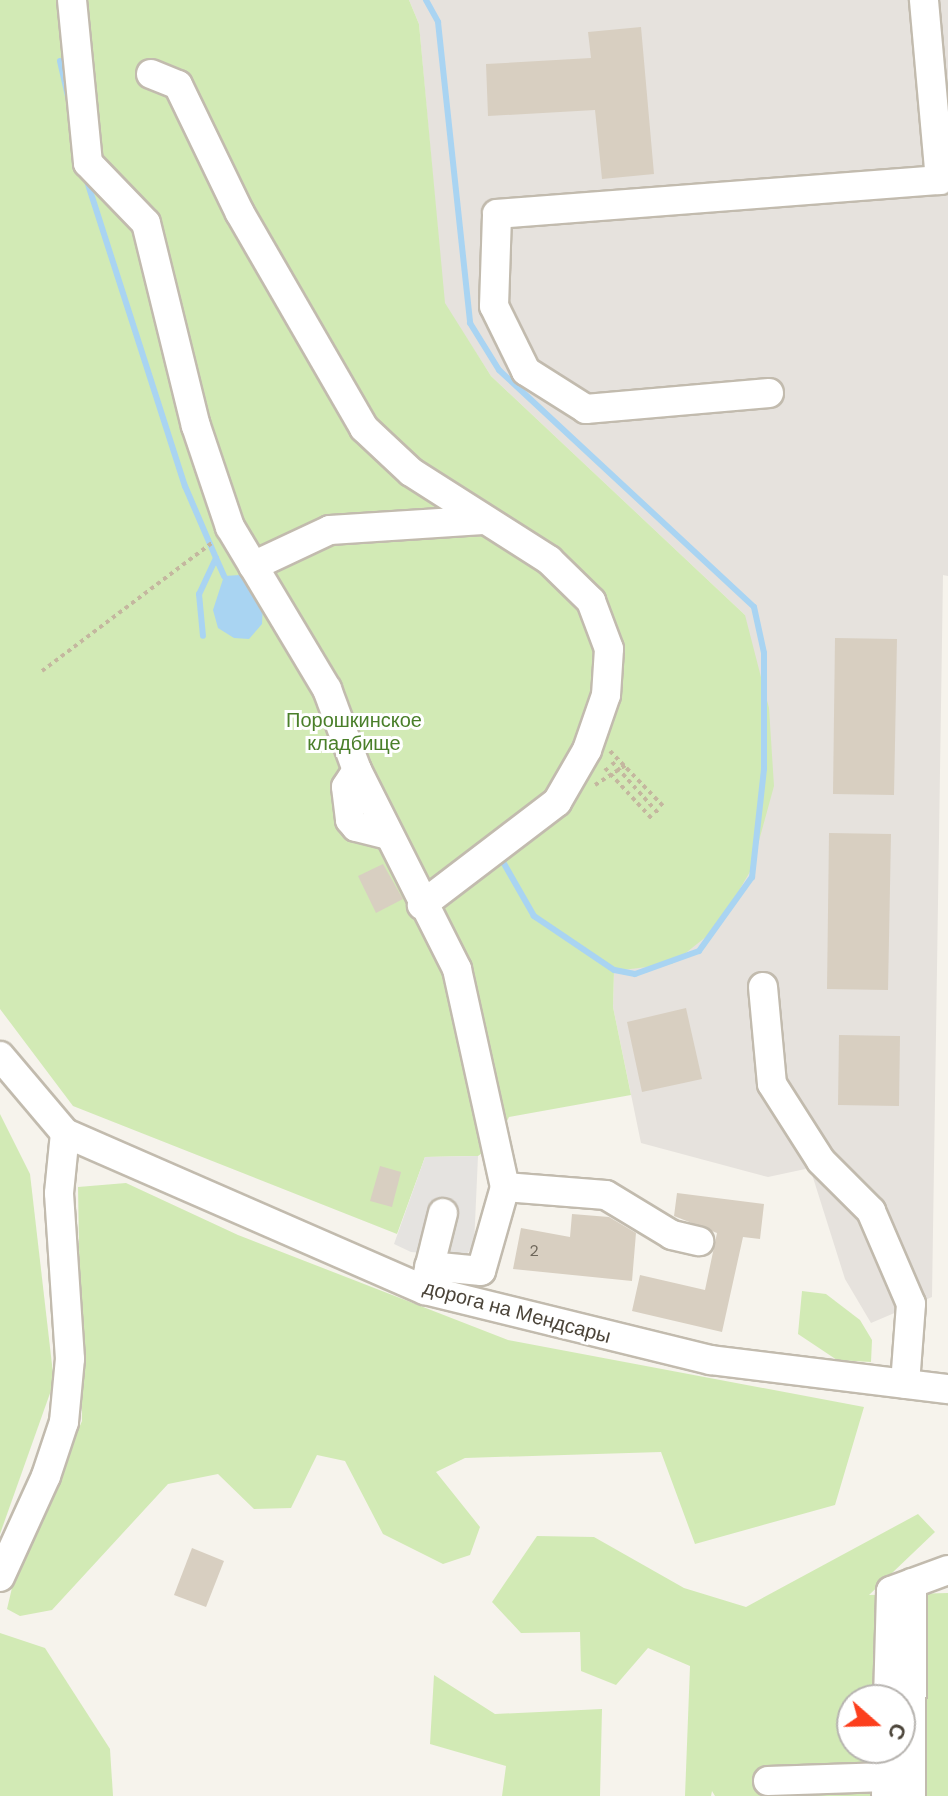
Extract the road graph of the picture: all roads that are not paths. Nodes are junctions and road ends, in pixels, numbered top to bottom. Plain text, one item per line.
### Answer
1 (72, 0) edge
2 (924, 0) edge
3 (151, 74) dead end
4 (769, 393) dead end
5 (483, 520) junction
6 (253, 566) junction
7 (422, 905) junction
8 (763, 987) dead end
9 (0, 1056) edge
10 (65, 1133) junction
11 (505, 1187) junction
12 (443, 1213) dead end
13 (699, 1241) dead end
14 (427, 1278) junction
15 (905, 1384) junction
16 (948, 1389) edge
17 (948, 1570) edge
18 (0, 1577) edge
19 (912, 1583) junction
20 (888, 1684) edge
21 (887, 1764) edge
22 (768, 1781) dead end
23 (886, 1786) edge
24 (911, 1796) edge

1 - 6 street
2 - 4 street
3 - 5 street
5 - 6 street
5 - 7 street
6 - 7 street
7 - 11 street
8 - 15 street
9 - 10 street
10 - 14 street, дорога на Мендсары
10 - 18 street
11 - 13 street
11 - 14 street
12 - 14 street
14 - 15 street, дорога на Мендсары
15 - 16 street, дорога на Мендсары
17 - 19 street
19 - 20 street
19 - 24 street
21 - 23 street
22 - 23 street

